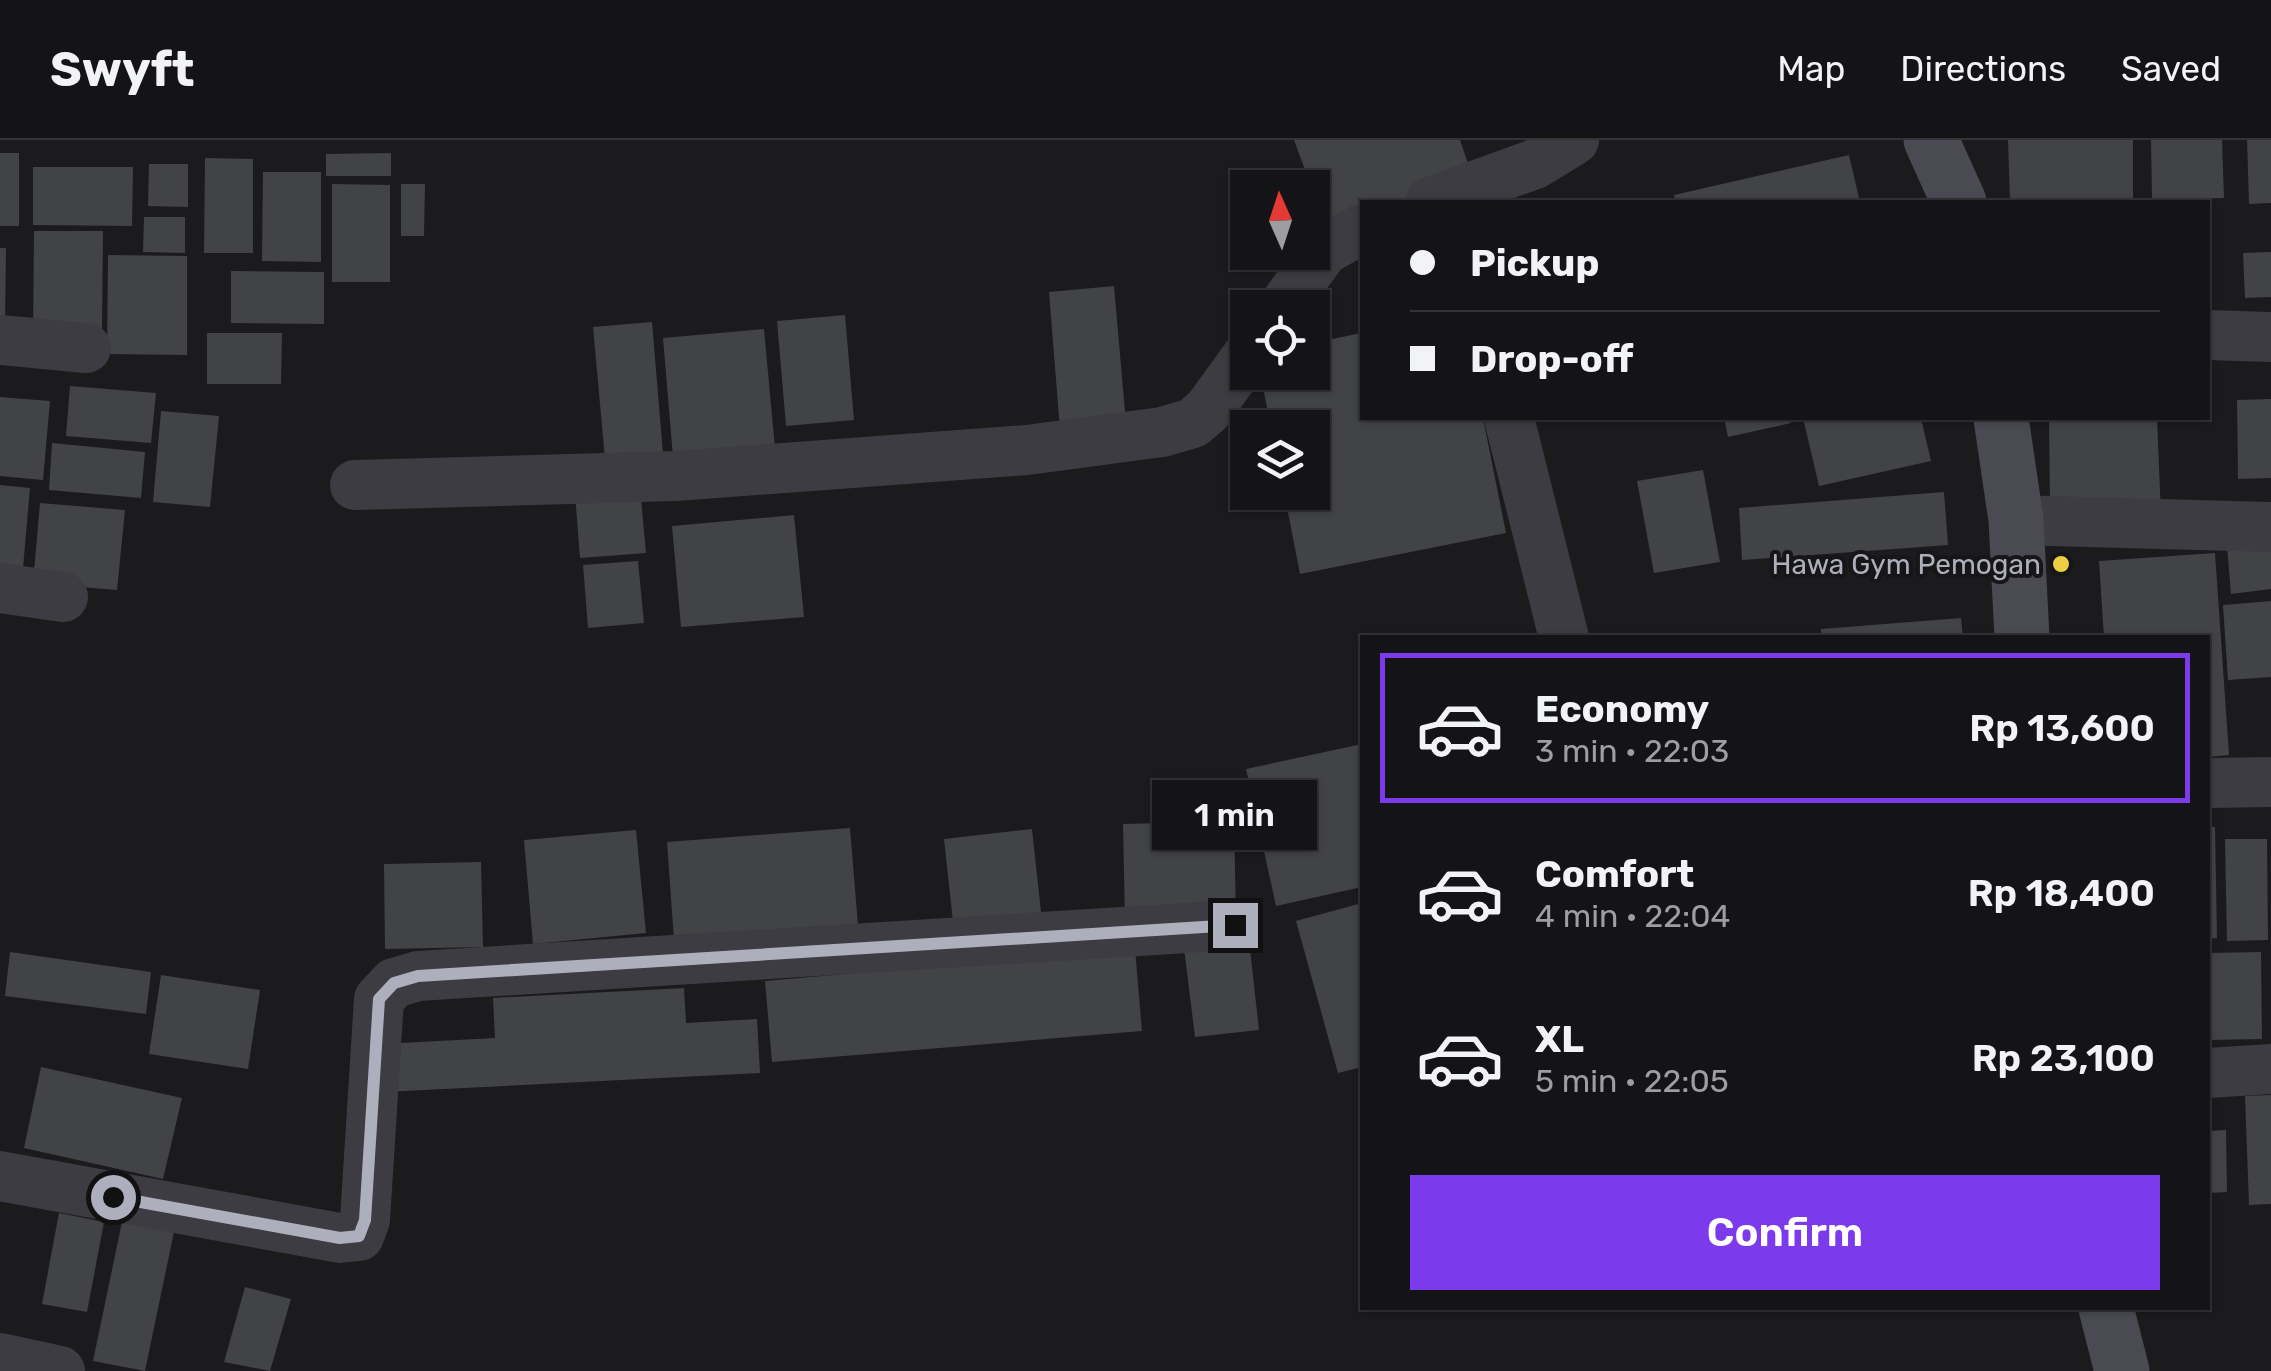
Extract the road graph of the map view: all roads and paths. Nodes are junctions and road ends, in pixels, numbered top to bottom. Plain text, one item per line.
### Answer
1 (1574, 140) edge
2 (1931, 140) edge
3 (1436, 200) edge
4 (1959, 200) edge
5 (1360, 230) edge
6 (1295, 290) edge
7 (2210, 335) edge
8 (2271, 337) edge
9 (0, 340) edge
10 (86, 348) dead end
11 (1230, 380) edge
12 (1510, 420) edge
13 (2001, 420) edge
14 (355, 486) dead end
15 (2016, 520) junction
16 (2271, 527) edge
17 (0, 588) edge
18 (63, 596) dead end
19 (1563, 635) edge
20 (2022, 635) edge
21 (2271, 782) edge
22 (2210, 783) edge
23 (1235, 925) dead end
24 (2271, 1069) edge
25 (2210, 1073) edge
26 (0, 1176) edge
27 (2107, 1310) edge
28 (0, 1358) edge
29 (60, 1371) edge
30 (2122, 1371) edge

1 - 3 street
2 - 4 street
5 - 6 street
7 - 8 street
9 - 10 street
11 - 14 street
12 - 19 street
13 - 15 street
15 - 16 street
15 - 20 street
17 - 18 street
21 - 22 street
23 - 26 street
24 - 25 street
27 - 30 street
28 - 29 street

